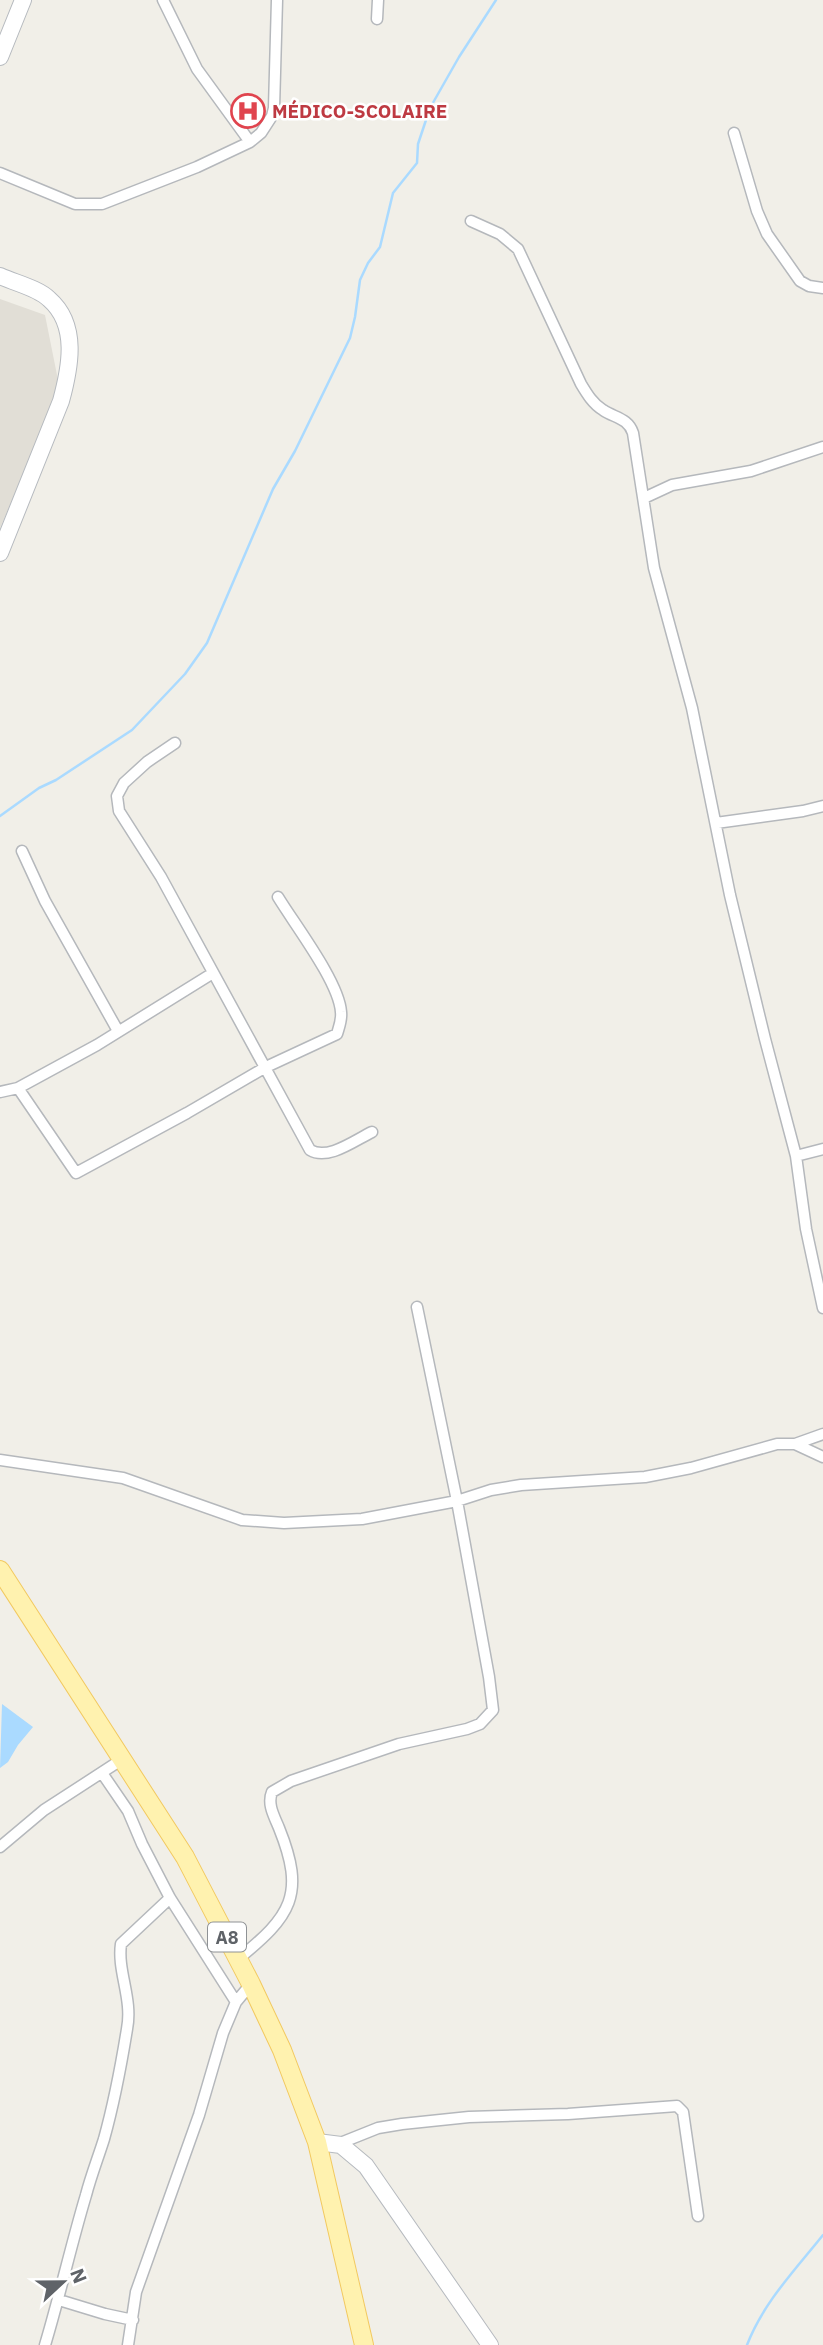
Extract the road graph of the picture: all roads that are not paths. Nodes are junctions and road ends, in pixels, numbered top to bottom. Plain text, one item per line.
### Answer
1 (23, 0) edge
2 (163, 0) edge
3 (277, 0) edge
4 (378, 0) edge
5 (377, 19) dead end
6 (0, 57) edge
7 (734, 133) dead end
8 (250, 142) junction
9 (0, 173) edge
10 (471, 220) dead end
11 (0, 276) edge
12 (823, 288) edge
13 (823, 447) edge
14 (644, 498) junction
15 (0, 553) edge
16 (175, 743) dead end
17 (823, 806) edge
18 (716, 822) junction
19 (22, 851) dead end
20 (278, 897) dead end
21 (213, 973) junction
22 (118, 1031) junction
23 (266, 1067) junction
24 (18, 1088) junction
25 (0, 1092) edge
26 (372, 1132) dead end
27 (823, 1149) edge
28 (796, 1156) junction
29 (417, 1307) dead end
30 (823, 1308) edge
31 (823, 1434) edge
32 (795, 1444) junction
33 (823, 1457) edge
34 (0, 1460) edge
35 (457, 1501) junction
36 (1, 1575) edge
37 (121, 1760) junction
38 (102, 1773) junction
39 (0, 1847) edge
40 (170, 1898) junction
41 (238, 1959) junction
42 (251, 1984) junction
43 (236, 2002) junction
44 (317, 2142) junction
45 (338, 2144) junction
46 (698, 2216) dead end
47 (59, 2300) junction
48 (133, 2320) junction
49 (45, 2345) edge
50 (128, 2345) edge
51 (363, 2345) edge
52 (489, 2345) edge

1 - 6 street
2 - 8 street
3 - 8 street
4 - 5 street
7 - 12 street
8 - 9 street
10 - 14 street
11 - 15 street
13 - 14 street
14 - 18 street
16 - 21 street
17 - 18 street
18 - 28 street
19 - 22 street
20 - 23 street
21 - 22 street
21 - 23 street
22 - 24 street
23 - 24 street
23 - 26 street
24 - 25 street
27 - 28 street
28 - 30 street
29 - 35 street
31 - 32 street
32 - 33 street
32 - 35 street
34 - 35 street
35 - 41 street
36 - 37 main road, A8
37 - 38 street
37 - 41 main road, A8
38 - 39 street
38 - 40 street
40 - 43 street
40 - 47 street
41 - 42 main road, A8
42 - 43 street
42 - 44 main road, A8
43 - 48 street
44 - 45 street
44 - 51 main road, A8
45 - 46 street
45 - 52 street
47 - 48 street
47 - 49 street
48 - 50 street

